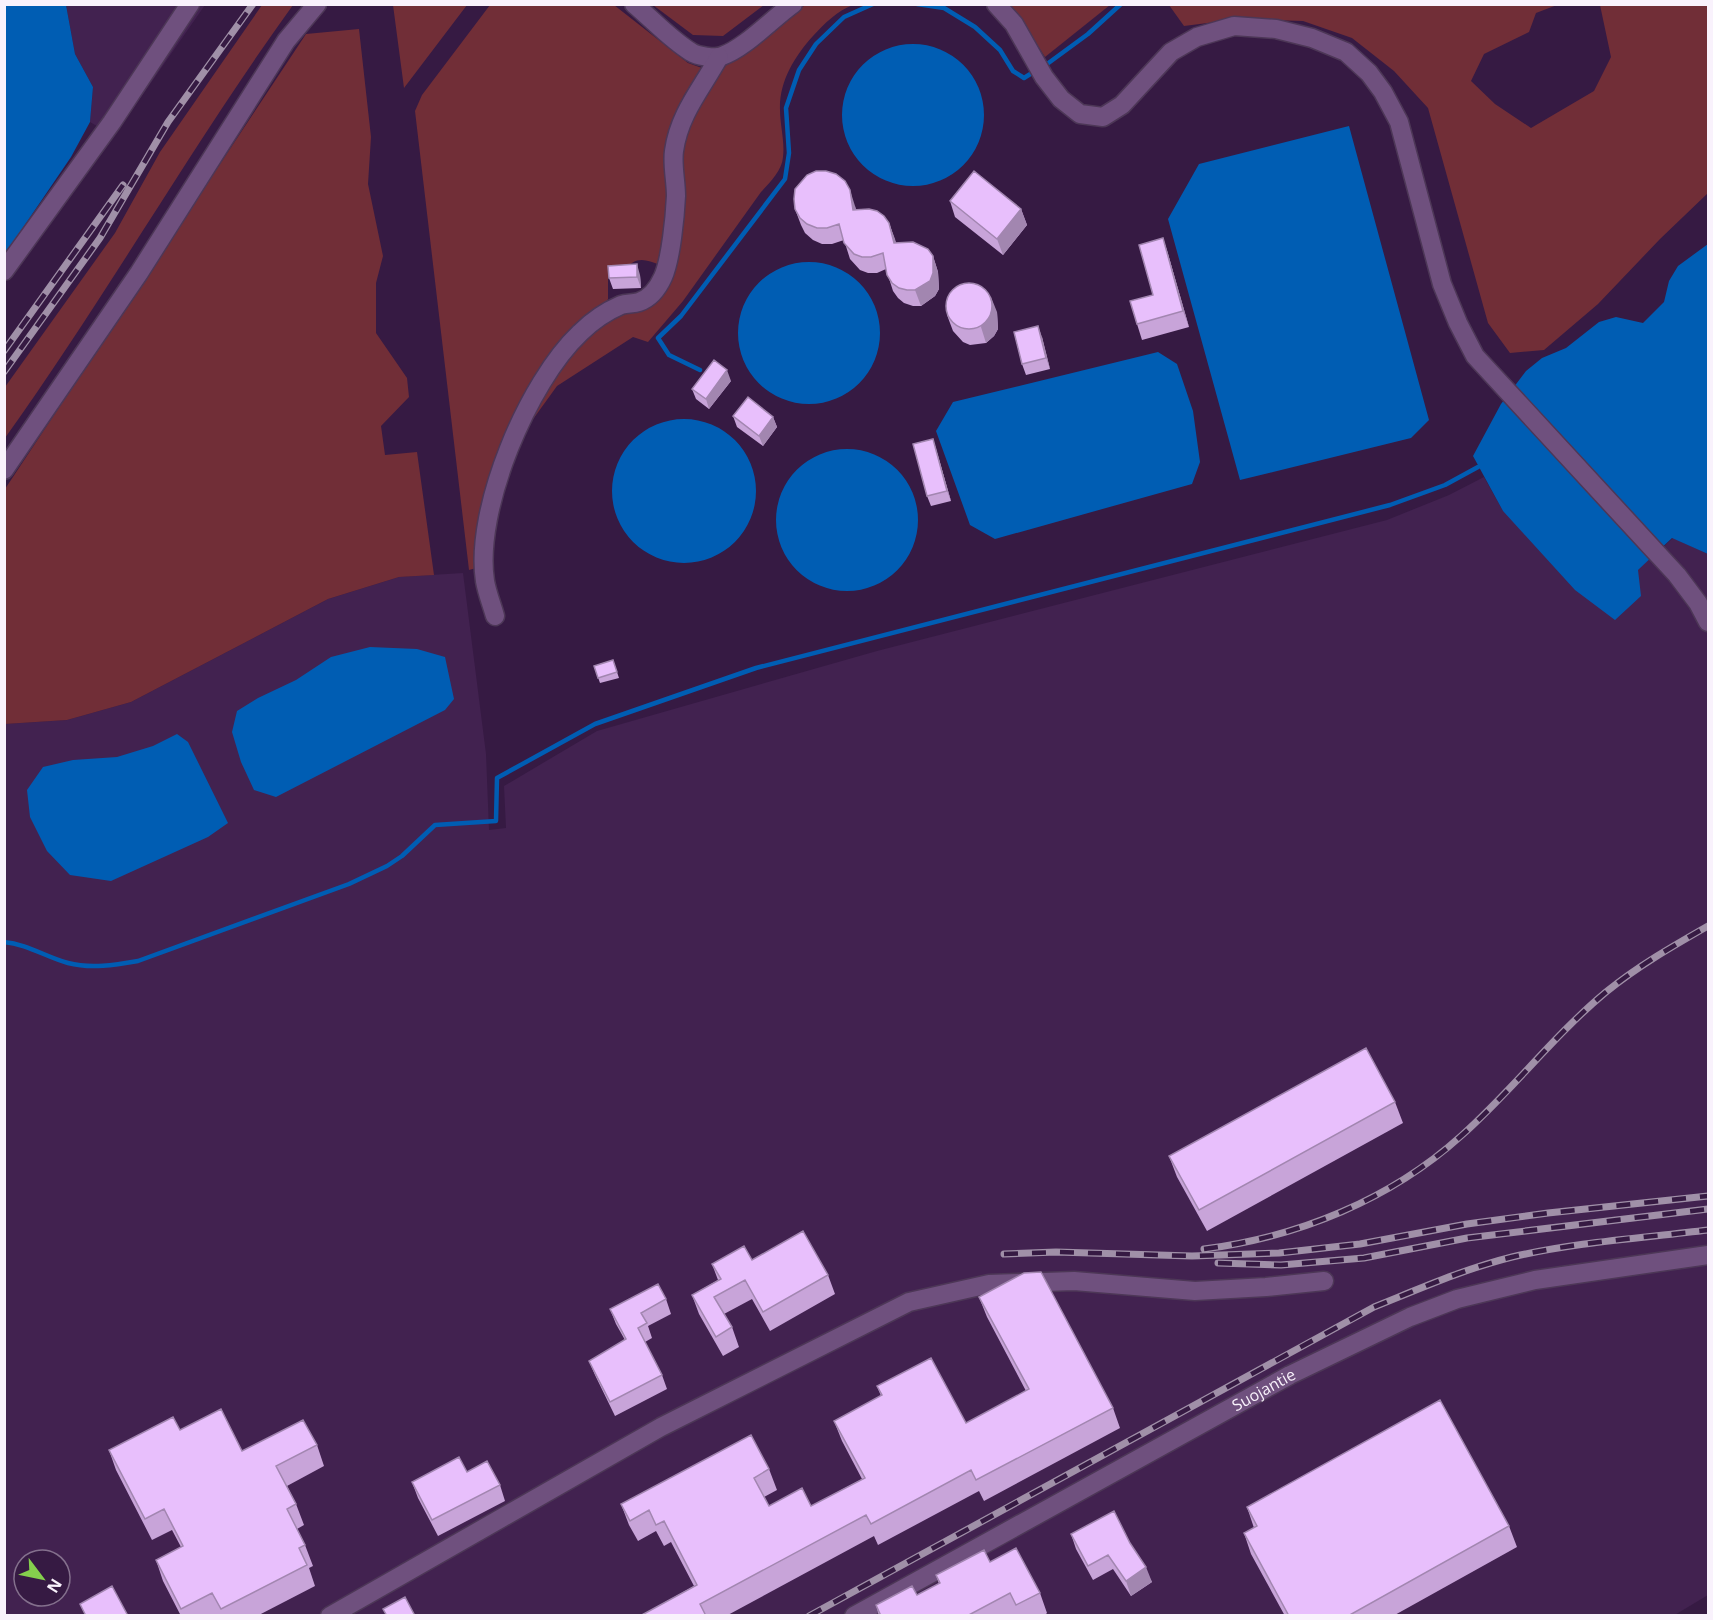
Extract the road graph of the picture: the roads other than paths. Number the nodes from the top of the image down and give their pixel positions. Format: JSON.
{"nodes":[{"id":1,"x":190,"y":4,"type":"edge"},
{"id":2,"x":317,"y":4,"type":"edge"},
{"id":3,"x":634,"y":4,"type":"edge"},
{"id":4,"x":793,"y":4,"type":"edge"},
{"id":5,"x":996,"y":4,"type":"edge"},
{"id":6,"x":719,"y":57,"type":"junction"},
{"id":7,"x":4,"y":271,"type":"edge"},
{"id":8,"x":4,"y":470,"type":"edge"},
{"id":9,"x":495,"y":616,"type":"dead end"},
{"id":10,"x":1708,"y":622,"type":"edge"},
{"id":11,"x":1708,"y":1255,"type":"edge"},
{"id":12,"x":1324,"y":1281,"type":"dead end"},
{"id":13,"x":357,"y":1609,"type":"edge"},
{"id":14,"x":330,"y":1616,"type":"edge"},
{"id":15,"x":854,"y":1616,"type":"edge"}],
"edges":[{"from":1,"to":7,"type":"lane"},
{"from":2,"to":8,"type":"lane"},
{"from":3,"to":6,"type":"lane"},
{"from":4,"to":6,"type":"lane"},
{"from":5,"to":10,"type":"lane"},
{"from":6,"to":9,"type":"lane"},
{"from":11,"to":15,"type":"lane","name":"Suojantie"},
{"from":12,"to":13,"type":"lane"},
{"from":13,"to":14,"type":"lane"}]}
